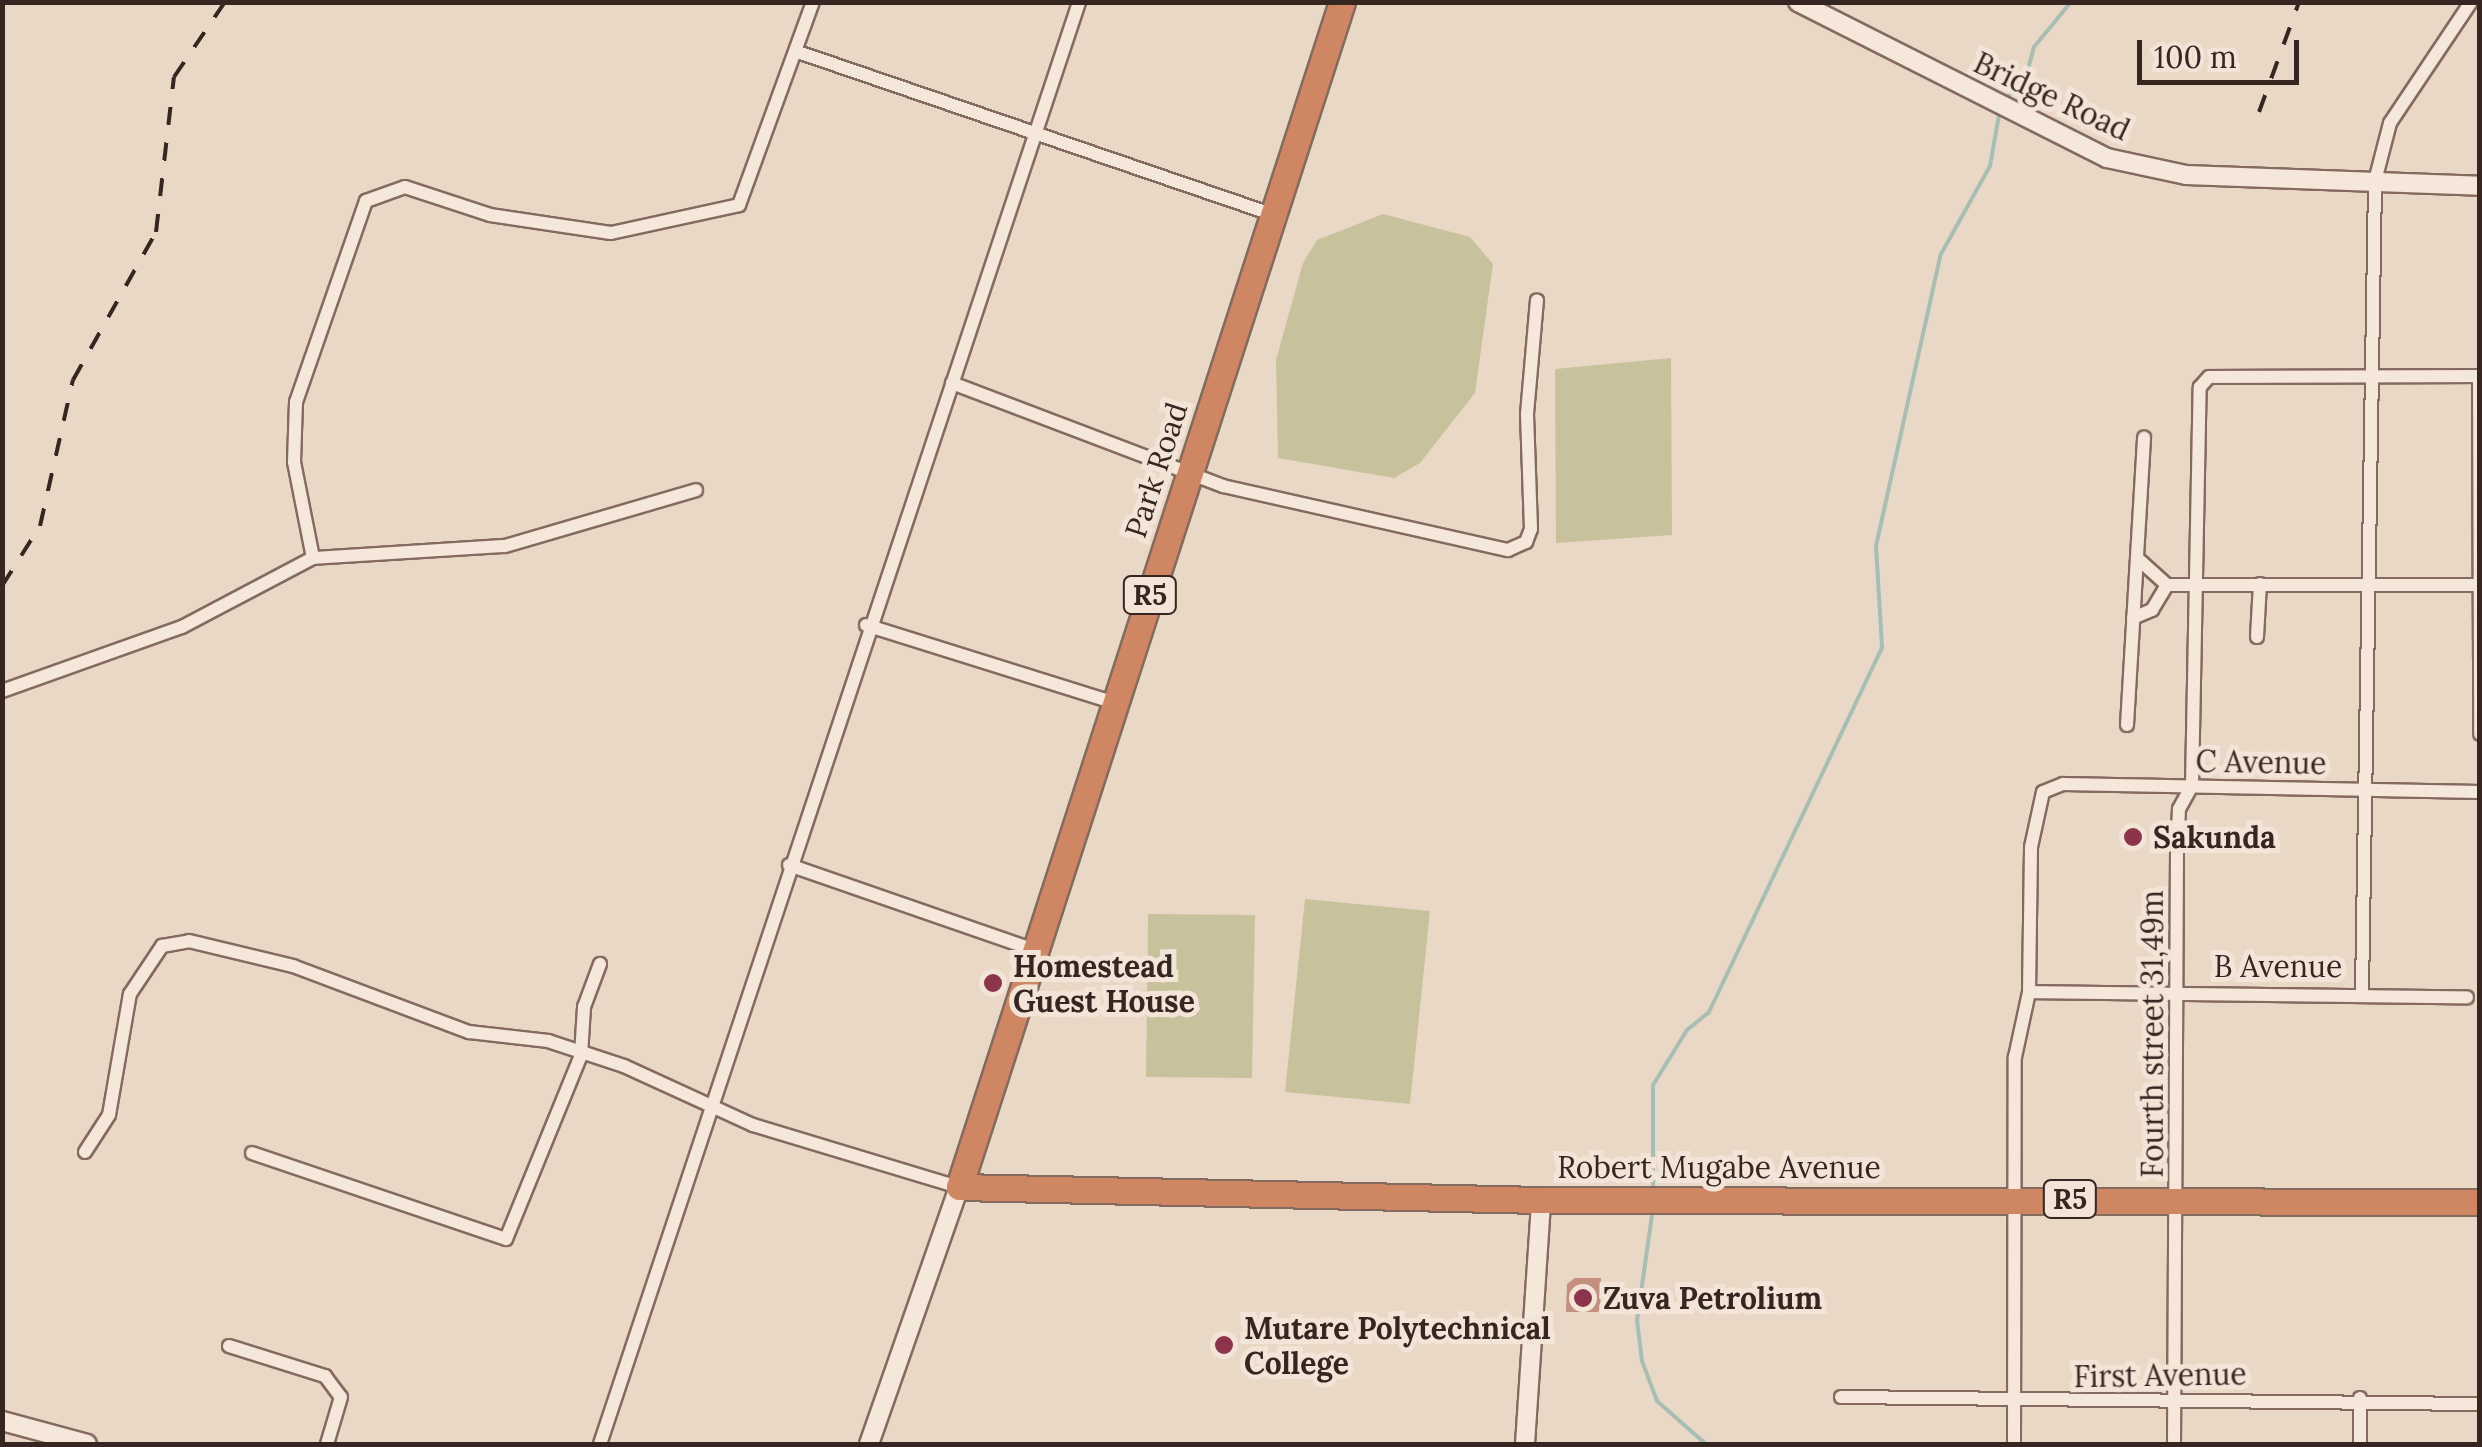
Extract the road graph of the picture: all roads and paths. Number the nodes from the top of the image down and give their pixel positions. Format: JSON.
{"nodes":[{"id":1,"x":813,"y":2,"type":"edge"},
{"id":2,"x":1079,"y":2,"type":"edge"},
{"id":3,"x":1342,"y":2,"type":"edge"},
{"id":4,"x":1798,"y":2,"type":"edge"},
{"id":5,"x":2471,"y":2,"type":"edge"},
{"id":6,"x":798,"y":52,"type":"junction"},
{"id":7,"x":1034,"y":136,"type":"junction"},
{"id":8,"x":2374,"y":181,"type":"junction"},
{"id":9,"x":2480,"y":186,"type":"edge"},
{"id":10,"x":1274,"y":215,"type":"junction"},
{"id":11,"x":1536,"y":300,"type":"dead end"},
{"id":12,"x":2372,"y":374,"type":"junction"},
{"id":13,"x":2479,"y":376,"type":"edge"},
{"id":14,"x":952,"y":383,"type":"junction"},
{"id":15,"x":2144,"y":438,"type":"dead end"},
{"id":16,"x":1191,"y":469,"type":"junction"},
{"id":17,"x":696,"y":490,"type":"dead end"},
{"id":18,"x":313,"y":558,"type":"junction"},
{"id":19,"x":2139,"y":560,"type":"junction"},
{"id":20,"x":2367,"y":581,"type":"junction"},
{"id":21,"x":2260,"y":584,"type":"junction"},
{"id":22,"x":2167,"y":585,"type":"junction"},
{"id":23,"x":2477,"y":585,"type":"edge"},
{"id":24,"x":2197,"y":586,"type":"junction"},
{"id":25,"x":2133,"y":618,"type":"junction"},
{"id":26,"x":866,"y":625,"type":"junction"},
{"id":27,"x":2257,"y":638,"type":"dead end"},
{"id":28,"x":2,"y":691,"type":"edge"},
{"id":29,"x":1115,"y":703,"type":"junction"},
{"id":30,"x":2127,"y":725,"type":"dead end"},
{"id":31,"x":2480,"y":734,"type":"edge"},
{"id":32,"x":2192,"y":786,"type":"junction"},
{"id":33,"x":2364,"y":788,"type":"junction"},
{"id":34,"x":2480,"y":792,"type":"edge"},
{"id":35,"x":789,"y":865,"type":"junction"},
{"id":36,"x":1034,"y":950,"type":"junction"},
{"id":37,"x":600,"y":964,"type":"dead end"},
{"id":38,"x":2175,"y":990,"type":"junction"},
{"id":39,"x":2030,"y":992,"type":"junction"},
{"id":40,"x":2362,"y":992,"type":"junction"},
{"id":41,"x":2467,"y":997,"type":"dead end"},
{"id":42,"x":581,"y":1055,"type":"junction"},
{"id":43,"x":712,"y":1106,"type":"junction"},
{"id":44,"x":85,"y":1152,"type":"dead end"},
{"id":45,"x":252,"y":1153,"type":"dead end"},
{"id":46,"x":959,"y":1187,"type":"junction"},
{"id":47,"x":2011,"y":1199,"type":"junction"},
{"id":48,"x":2178,"y":1199,"type":"junction"},
{"id":49,"x":1541,"y":1200,"type":"junction"},
{"id":50,"x":2480,"y":1202,"type":"edge"},
{"id":51,"x":229,"y":1346,"type":"dead end"},
{"id":52,"x":1841,"y":1398,"type":"dead end"},
{"id":53,"x":2360,"y":1398,"type":"junction"},
{"id":54,"x":2175,"y":1399,"type":"junction"},
{"id":55,"x":2014,"y":1402,"type":"junction"},
{"id":56,"x":2480,"y":1404,"type":"edge"},
{"id":57,"x":2,"y":1421,"type":"edge"},
{"id":58,"x":79,"y":1443,"type":"edge"},
{"id":59,"x":327,"y":1444,"type":"edge"},
{"id":60,"x":600,"y":1444,"type":"edge"},
{"id":61,"x":869,"y":1444,"type":"edge"},
{"id":62,"x":1525,"y":1444,"type":"edge"},
{"id":63,"x":2014,"y":1444,"type":"edge"},
{"id":64,"x":2174,"y":1444,"type":"edge"},
{"id":65,"x":2360,"y":1444,"type":"edge"}],
"edges":[{"from":1,"to":6,"type":"street"},
{"from":2,"to":7,"type":"street"},
{"from":3,"to":10,"type":"highway","name":"Park Road","number":"R5"},
{"from":4,"to":8,"type":"main road","name":"Bridge Road"},
{"from":5,"to":8,"type":"street"},
{"from":6,"to":7,"type":"street"},
{"from":6,"to":18,"type":"street"},
{"from":7,"to":10,"type":"street"},
{"from":7,"to":14,"type":"street"},
{"from":8,"to":9,"type":"main road","name":"Bridge Road"},
{"from":8,"to":12,"type":"street"},
{"from":10,"to":16,"type":"highway","name":"Park Road","number":"R5"},
{"from":11,"to":16,"type":"street"},
{"from":12,"to":13,"type":"street"},
{"from":12,"to":20,"type":"street"},
{"from":12,"to":24,"type":"street","name":"Fourth street 31,49m"},
{"from":13,"to":23,"type":"street"},
{"from":14,"to":16,"type":"street"},
{"from":14,"to":26,"type":"street"},
{"from":15,"to":19,"type":"street"},
{"from":16,"to":29,"type":"highway","name":"Park Road","number":"R5"},
{"from":17,"to":18,"type":"street"},
{"from":18,"to":28,"type":"street"},
{"from":19,"to":22,"type":"street"},
{"from":19,"to":25,"type":"street"},
{"from":20,"to":21,"type":"street"},
{"from":20,"to":23,"type":"street"},
{"from":20,"to":33,"type":"street"},
{"from":21,"to":24,"type":"street"},
{"from":21,"to":27,"type":"street"},
{"from":22,"to":24,"type":"street"},
{"from":22,"to":25,"type":"street"},
{"from":23,"to":31,"type":"street"},
{"from":24,"to":32,"type":"street","name":"Fourth street 31,49m"},
{"from":25,"to":30,"type":"street"},
{"from":26,"to":29,"type":"street"},
{"from":26,"to":35,"type":"street"},
{"from":29,"to":36,"type":"highway","name":"Park Road","number":"R5"},
{"from":32,"to":33,"type":"street","name":"C Avenue"},
{"from":32,"to":38,"type":"street","name":"Fourth street 31,49m"},
{"from":32,"to":39,"type":"street","name":"C Avenue"},
{"from":33,"to":34,"type":"street","name":"C Avenue"},
{"from":33,"to":40,"type":"street"},
{"from":35,"to":36,"type":"street"},
{"from":35,"to":43,"type":"street"},
{"from":36,"to":46,"type":"highway","name":"Park Road","number":"R5"},
{"from":37,"to":42,"type":"street"},
{"from":38,"to":39,"type":"street","name":"B Avenue"},
{"from":38,"to":40,"type":"street","name":"B Avenue"},
{"from":38,"to":48,"type":"street","name":"Fourth street 31,49m"},
{"from":39,"to":47,"type":"street"},
{"from":40,"to":41,"type":"street","name":"B Avenue"},
{"from":42,"to":43,"type":"street"},
{"from":42,"to":44,"type":"street"},
{"from":42,"to":45,"type":"street"},
{"from":43,"to":46,"type":"street"},
{"from":43,"to":60,"type":"street"},
{"from":46,"to":49,"type":"highway","name":"Robert Mugabe Avenue","number":"R5"},
{"from":46,"to":61,"type":"main road"},
{"from":47,"to":48,"type":"highway","name":"Robert Mugabe Avenue","number":"R5"},
{"from":47,"to":49,"type":"highway","name":"Robert Mugabe Avenue","number":"R5"},
{"from":47,"to":55,"type":"street"},
{"from":48,"to":50,"type":"highway","name":"Robert Mugabe Avenue","number":"R5"},
{"from":48,"to":54,"type":"street","name":"Fourth street 31,49m"},
{"from":49,"to":62,"type":"main road"},
{"from":51,"to":59,"type":"street"},
{"from":52,"to":55,"type":"street","name":"First Avenue"},
{"from":53,"to":54,"type":"street","name":"First Avenue"},
{"from":53,"to":56,"type":"street","name":"First Avenue"},
{"from":53,"to":65,"type":"street"},
{"from":54,"to":55,"type":"street","name":"First Avenue"},
{"from":54,"to":64,"type":"street","name":"Fourth street 31,49m"},
{"from":55,"to":63,"type":"street"},
{"from":57,"to":58,"type":"main road"}]}
